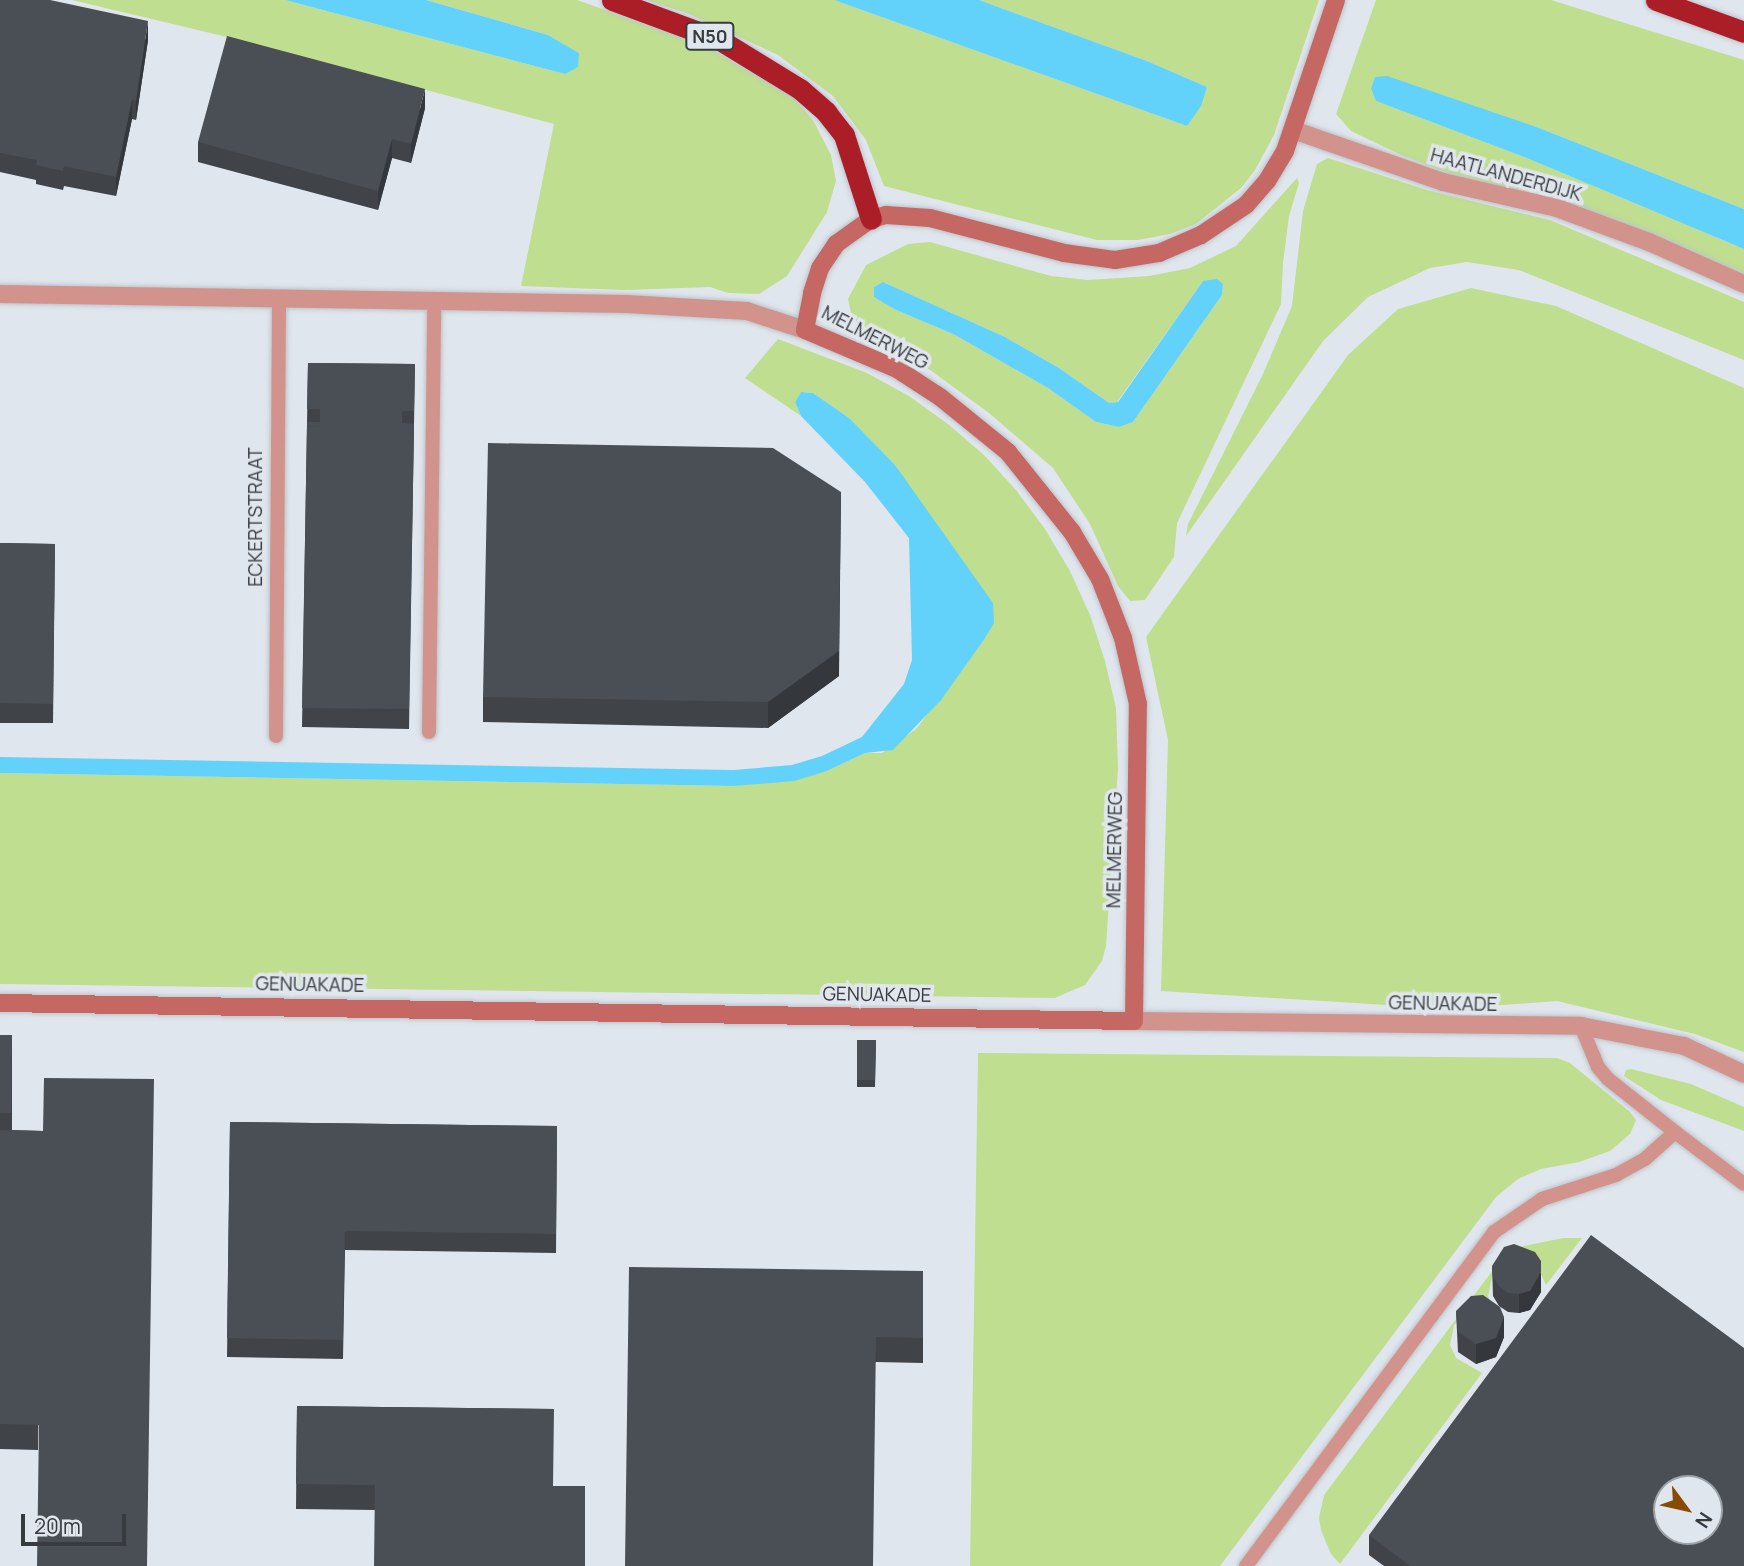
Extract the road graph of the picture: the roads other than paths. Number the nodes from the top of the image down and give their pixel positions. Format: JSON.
{"nodes":[{"id":1,"x":612,"y":0,"type":"edge"},
{"id":2,"x":1336,"y":0,"type":"edge"},
{"id":3,"x":1656,"y":0,"type":"edge"},
{"id":4,"x":1744,"y":32,"type":"edge"},
{"id":5,"x":1293,"y":130,"type":"junction"},
{"id":6,"x":872,"y":219,"type":"junction"},
{"id":7,"x":1744,"y":284,"type":"edge"},
{"id":8,"x":0,"y":294,"type":"edge"},
{"id":9,"x":279,"y":299,"type":"junction"},
{"id":10,"x":434,"y":301,"type":"junction"},
{"id":11,"x":805,"y":330,"type":"junction"},
{"id":12,"x":429,"y":732,"type":"dead end"},
{"id":13,"x":276,"y":736,"type":"dead end"},
{"id":14,"x":0,"y":1003,"type":"edge"},
{"id":15,"x":1134,"y":1021,"type":"junction"},
{"id":16,"x":1581,"y":1026,"type":"junction"},
{"id":17,"x":1744,"y":1074,"type":"edge"},
{"id":18,"x":1675,"y":1132,"type":"junction"},
{"id":19,"x":1744,"y":1184,"type":"edge"},
{"id":20,"x":1246,"y":1566,"type":"edge"}],
"edges":[{"from":1,"to":6,"type":"highway","number":"N50"},
{"from":2,"to":5,"type":"street","name":"MELMERWEG"},
{"from":3,"to":4,"type":"highway"},
{"from":5,"to":6,"type":"street","name":"MELMERWEG"},
{"from":5,"to":7,"type":"street","name":"HAATLANDERDIJK"},
{"from":6,"to":11,"type":"street","name":"MELMERWEG"},
{"from":8,"to":9,"type":"street"},
{"from":9,"to":10,"type":"street"},
{"from":9,"to":13,"type":"lane","name":"ECKERTSTRAAT"},
{"from":10,"to":11,"type":"street"},
{"from":10,"to":12,"type":"lane"},
{"from":11,"to":15,"type":"street","name":"MELMERWEG"},
{"from":14,"to":15,"type":"street","name":"GENUAKADE"},
{"from":15,"to":16,"type":"street","name":"GENUAKADE"},
{"from":16,"to":17,"type":"street","name":"GENUAKADE"},
{"from":16,"to":18,"type":"lane"},
{"from":18,"to":19,"type":"lane"},
{"from":18,"to":20,"type":"lane"}]}
